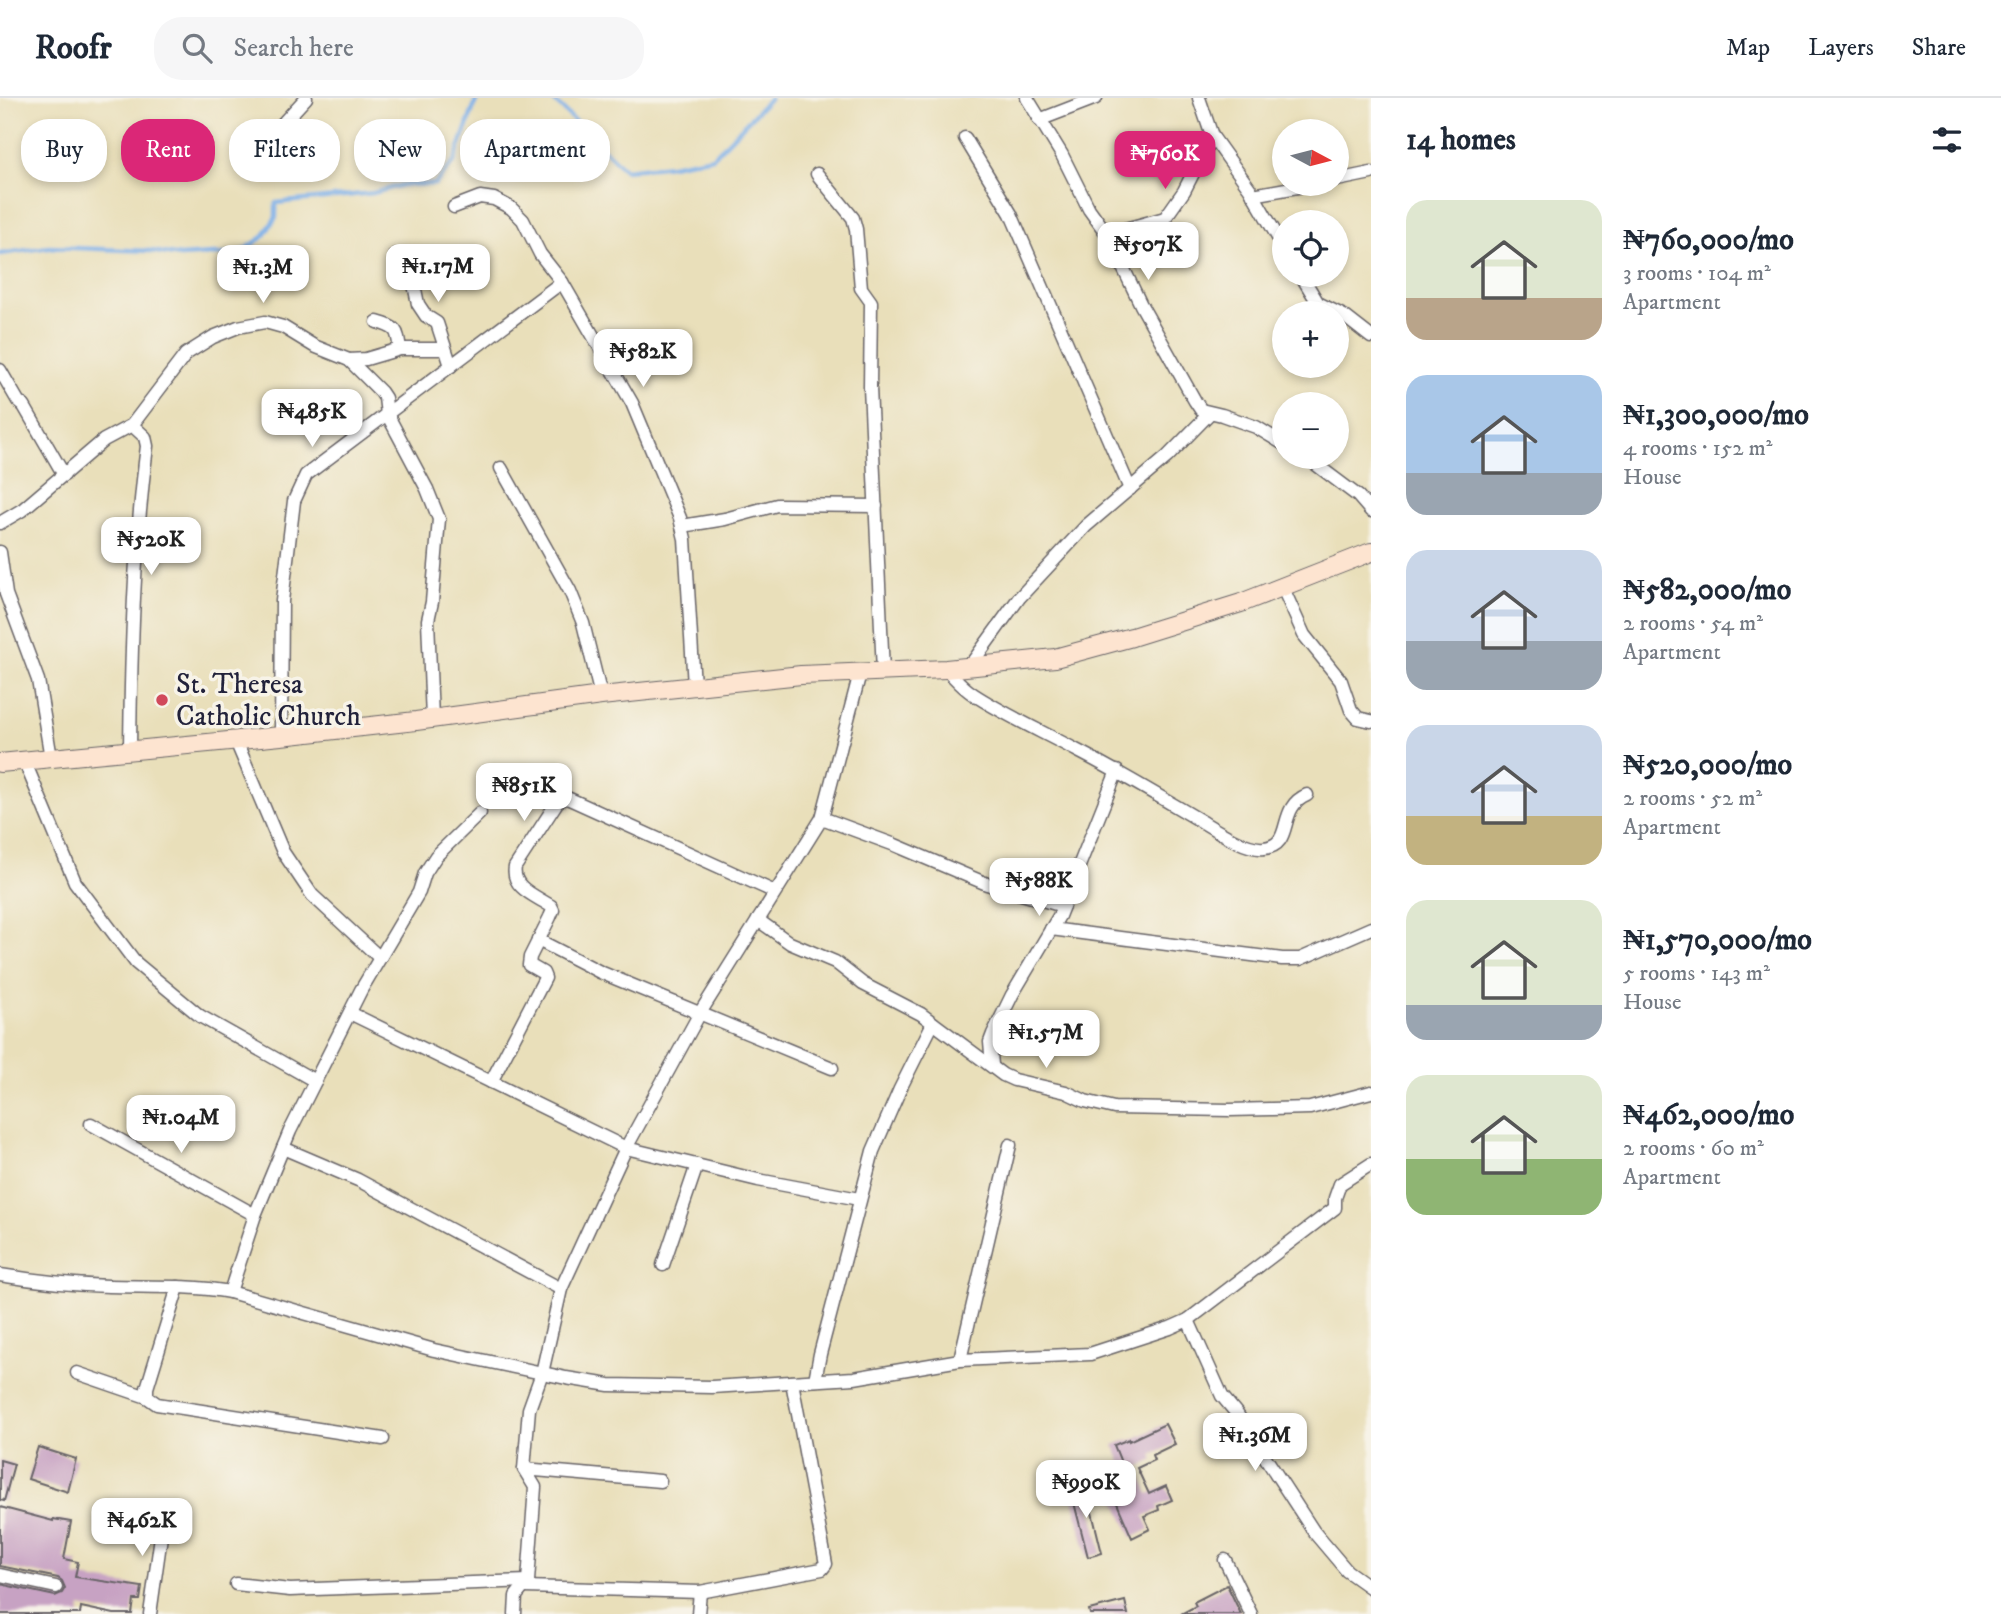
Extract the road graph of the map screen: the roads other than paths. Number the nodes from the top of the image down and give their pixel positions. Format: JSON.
{"nodes":[{"id":1,"x":306,"y":98,"type":"edge"},
{"id":2,"x":1027,"y":98,"type":"edge"},
{"id":3,"x":1096,"y":98,"type":"edge"},
{"id":4,"x":1199,"y":98,"type":"edge"},
{"id":5,"x":287,"y":119,"type":"edge"},
{"id":6,"x":1040,"y":120,"type":"junction"},
{"id":7,"x":1212,"y":136,"type":"junction"},
{"id":8,"x":965,"y":138,"type":"dead end"},
{"id":9,"x":1371,"y":173,"type":"edge"},
{"id":10,"x":817,"y":174,"type":"dead end"},
{"id":11,"x":1349,"y":178,"type":"edge"},
{"id":12,"x":1272,"y":192,"type":"edge"},
{"id":13,"x":1253,"y":195,"type":"junction"},
{"id":14,"x":454,"y":208,"type":"dead end"},
{"id":15,"x":1272,"y":227,"type":"edge"},
{"id":16,"x":1107,"y":234,"type":"junction"},
{"id":17,"x":396,"y":255,"type":"dead end"},
{"id":18,"x":562,"y":282,"type":"junction"},
{"id":19,"x":1308,"y":287,"type":"edge"},
{"id":20,"x":377,"y":322,"type":"dead end"},
{"id":21,"x":1371,"y":337,"type":"edge"},
{"id":22,"x":400,"y":349,"type":"junction"},
{"id":23,"x":445,"y":349,"type":"junction"},
{"id":24,"x":349,"y":360,"type":"junction"},
{"id":25,"x":451,"y":366,"type":"junction"},
{"id":26,"x":0,"y":370,"type":"edge"},
{"id":27,"x":1210,"y":413,"type":"junction"},
{"id":28,"x":387,"y":414,"type":"junction"},
{"id":29,"x":132,"y":425,"type":"junction"},
{"id":30,"x":1272,"y":437,"type":"edge"},
{"id":31,"x":501,"y":468,"type":"dead end"},
{"id":32,"x":1322,"y":469,"type":"edge"},
{"id":33,"x":64,"y":475,"type":"junction"},
{"id":34,"x":1130,"y":489,"type":"junction"},
{"id":35,"x":876,"y":506,"type":"junction"},
{"id":36,"x":1371,"y":511,"type":"edge"},
{"id":37,"x":0,"y":523,"type":"edge"},
{"id":38,"x":682,"y":526,"type":"junction"},
{"id":39,"x":0,"y":552,"type":"edge"},
{"id":40,"x":1371,"y":552,"type":"edge"},
{"id":41,"x":1282,"y":586,"type":"junction"},
{"id":42,"x":969,"y":667,"type":"junction"},
{"id":43,"x":946,"y":669,"type":"junction"},
{"id":44,"x":883,"y":672,"type":"junction"},
{"id":45,"x":860,"y":673,"type":"junction"},
{"id":46,"x":694,"y":686,"type":"junction"},
{"id":47,"x":601,"y":696,"type":"junction"},
{"id":48,"x":432,"y":719,"type":"junction"},
{"id":49,"x":1371,"y":721,"type":"edge"},
{"id":50,"x":281,"y":736,"type":"junction"},
{"id":51,"x":236,"y":741,"type":"junction"},
{"id":52,"x":130,"y":751,"type":"junction"},
{"id":53,"x":51,"y":758,"type":"junction"},
{"id":54,"x":24,"y":761,"type":"junction"},
{"id":55,"x":0,"y":764,"type":"edge"},
{"id":56,"x":1118,"y":771,"type":"junction"},
{"id":57,"x":1307,"y":795,"type":"dead end"},
{"id":58,"x":480,"y":813,"type":"dead end"},
{"id":59,"x":822,"y":818,"type":"junction"},
{"id":60,"x":775,"y":892,"type":"junction"},
{"id":61,"x":1063,"y":906,"type":"junction"},
{"id":62,"x":758,"y":920,"type":"junction"},
{"id":63,"x":1371,"y":928,"type":"edge"},
{"id":64,"x":1051,"y":929,"type":"junction"},
{"id":65,"x":538,"y":940,"type":"junction"},
{"id":66,"x":380,"y":958,"type":"junction"},
{"id":67,"x":350,"y":1013,"type":"junction"},
{"id":68,"x":700,"y":1013,"type":"junction"},
{"id":69,"x":933,"y":1023,"type":"junction"},
{"id":70,"x":992,"y":1065,"type":"junction"},
{"id":71,"x":832,"y":1068,"type":"dead end"},
{"id":72,"x":315,"y":1081,"type":"junction"},
{"id":73,"x":491,"y":1082,"type":"junction"},
{"id":74,"x":1371,"y":1092,"type":"edge"},
{"id":75,"x":91,"y":1124,"type":"dead end"},
{"id":76,"x":1010,"y":1145,"type":"dead end"},
{"id":77,"x":284,"y":1148,"type":"junction"},
{"id":78,"x":626,"y":1148,"type":"junction"},
{"id":79,"x":1371,"y":1164,"type":"edge"},
{"id":80,"x":696,"y":1165,"type":"junction"},
{"id":81,"x":859,"y":1199,"type":"junction"},
{"id":82,"x":256,"y":1215,"type":"junction"},
{"id":83,"x":663,"y":1265,"type":"dead end"},
{"id":84,"x":0,"y":1275,"type":"edge"},
{"id":85,"x":178,"y":1287,"type":"junction"},
{"id":86,"x":561,"y":1289,"type":"junction"},
{"id":87,"x":229,"y":1292,"type":"junction"},
{"id":88,"x":1188,"y":1320,"type":"junction"},
{"id":89,"x":960,"y":1360,"type":"junction"},
{"id":90,"x":77,"y":1373,"type":"dead end"},
{"id":91,"x":542,"y":1373,"type":"junction"},
{"id":92,"x":816,"y":1380,"type":"junction"},
{"id":93,"x":792,"y":1382,"type":"junction"},
{"id":94,"x":147,"y":1397,"type":"junction"},
{"id":95,"x":383,"y":1439,"type":"dead end"},
{"id":96,"x":524,"y":1469,"type":"junction"},
{"id":97,"x":660,"y":1481,"type":"dead end"},
{"id":98,"x":165,"y":1508,"type":"dead end"},
{"id":99,"x":1225,"y":1560,"type":"dead end"},
{"id":100,"x":0,"y":1576,"type":"edge"},
{"id":101,"x":236,"y":1584,"type":"dead end"},
{"id":102,"x":526,"y":1584,"type":"junction"},
{"id":103,"x":56,"y":1587,"type":"dead end"},
{"id":104,"x":1371,"y":1588,"type":"edge"},
{"id":105,"x":700,"y":1592,"type":"junction"},
{"id":106,"x":150,"y":1614,"type":"edge"},
{"id":107,"x":515,"y":1614,"type":"edge"},
{"id":108,"x":698,"y":1614,"type":"edge"},
{"id":109,"x":1251,"y":1614,"type":"edge"}],
"edges":[{"from":1,"to":5,"type":"street"},
{"from":2,"to":6,"type":"street"},
{"from":3,"to":6,"type":"street"},
{"from":4,"to":7,"type":"street"},
{"from":6,"to":16,"type":"street"},
{"from":7,"to":13,"type":"street"},
{"from":7,"to":16,"type":"street"},
{"from":8,"to":34,"type":"street"},
{"from":9,"to":11,"type":"street"},
{"from":10,"to":35,"type":"street"},
{"from":12,"to":13,"type":"street"},
{"from":13,"to":15,"type":"street"},
{"from":14,"to":18,"type":"street"},
{"from":16,"to":27,"type":"street"},
{"from":17,"to":23,"type":"street"},
{"from":18,"to":25,"type":"street"},
{"from":18,"to":38,"type":"street"},
{"from":19,"to":21,"type":"street"},
{"from":20,"to":22,"type":"street"},
{"from":22,"to":23,"type":"street"},
{"from":22,"to":24,"type":"street"},
{"from":23,"to":25,"type":"street"},
{"from":24,"to":28,"type":"street"},
{"from":24,"to":29,"type":"street"},
{"from":25,"to":28,"type":"street"},
{"from":26,"to":33,"type":"street"},
{"from":27,"to":30,"type":"street"},
{"from":27,"to":34,"type":"street"},
{"from":28,"to":48,"type":"street"},
{"from":28,"to":50,"type":"street"},
{"from":29,"to":33,"type":"street"},
{"from":29,"to":52,"type":"street"},
{"from":31,"to":47,"type":"street"},
{"from":32,"to":36,"type":"street"},
{"from":33,"to":37,"type":"street"},
{"from":34,"to":42,"type":"street"},
{"from":35,"to":38,"type":"street"},
{"from":35,"to":44,"type":"street"},
{"from":38,"to":46,"type":"street"},
{"from":39,"to":53,"type":"street"},
{"from":40,"to":41,"type":"street"},
{"from":41,"to":42,"type":"street"},
{"from":41,"to":49,"type":"street"},
{"from":42,"to":43,"type":"street"},
{"from":43,"to":44,"type":"street"},
{"from":43,"to":56,"type":"street"},
{"from":44,"to":45,"type":"street"},
{"from":45,"to":46,"type":"street"},
{"from":45,"to":59,"type":"street"},
{"from":46,"to":47,"type":"street"},
{"from":47,"to":48,"type":"street"},
{"from":48,"to":50,"type":"street"},
{"from":50,"to":51,"type":"street"},
{"from":51,"to":52,"type":"street"},
{"from":51,"to":66,"type":"street"},
{"from":52,"to":53,"type":"street"},
{"from":53,"to":54,"type":"street"},
{"from":54,"to":55,"type":"street"},
{"from":54,"to":72,"type":"street"},
{"from":56,"to":57,"type":"street"},
{"from":56,"to":61,"type":"street"},
{"from":58,"to":66,"type":"street"},
{"from":59,"to":60,"type":"street"},
{"from":59,"to":61,"type":"street"},
{"from":60,"to":62,"type":"street"},
{"from":60,"to":65,"type":"street"},
{"from":61,"to":64,"type":"street"},
{"from":62,"to":68,"type":"street"},
{"from":62,"to":69,"type":"street"},
{"from":63,"to":64,"type":"street"},
{"from":64,"to":70,"type":"street"},
{"from":65,"to":68,"type":"street"},
{"from":65,"to":73,"type":"street"},
{"from":66,"to":67,"type":"street"},
{"from":67,"to":72,"type":"street"},
{"from":67,"to":73,"type":"street"},
{"from":68,"to":71,"type":"street"},
{"from":68,"to":78,"type":"street"},
{"from":69,"to":70,"type":"street"},
{"from":69,"to":81,"type":"street"},
{"from":70,"to":74,"type":"street"},
{"from":72,"to":77,"type":"street"},
{"from":73,"to":78,"type":"street"},
{"from":75,"to":82,"type":"street"},
{"from":76,"to":89,"type":"street"},
{"from":77,"to":82,"type":"street"},
{"from":77,"to":86,"type":"street"},
{"from":78,"to":80,"type":"street"},
{"from":78,"to":86,"type":"street"},
{"from":79,"to":88,"type":"street"},
{"from":80,"to":81,"type":"street"},
{"from":80,"to":83,"type":"street"},
{"from":81,"to":92,"type":"street"},
{"from":82,"to":87,"type":"street"},
{"from":84,"to":85,"type":"street"},
{"from":85,"to":87,"type":"street"},
{"from":85,"to":94,"type":"street"},
{"from":86,"to":91,"type":"street"},
{"from":87,"to":91,"type":"street"},
{"from":88,"to":89,"type":"street"},
{"from":88,"to":104,"type":"street"},
{"from":89,"to":92,"type":"street"},
{"from":90,"to":94,"type":"street"},
{"from":91,"to":93,"type":"street"},
{"from":91,"to":96,"type":"street"},
{"from":92,"to":93,"type":"street"},
{"from":93,"to":105,"type":"street"},
{"from":94,"to":95,"type":"street"},
{"from":96,"to":97,"type":"street"},
{"from":96,"to":102,"type":"street"},
{"from":98,"to":106,"type":"street"},
{"from":99,"to":109,"type":"street"},
{"from":100,"to":103,"type":"street"},
{"from":101,"to":102,"type":"street"},
{"from":102,"to":105,"type":"street"},
{"from":102,"to":107,"type":"street"},
{"from":105,"to":108,"type":"street"}]}
